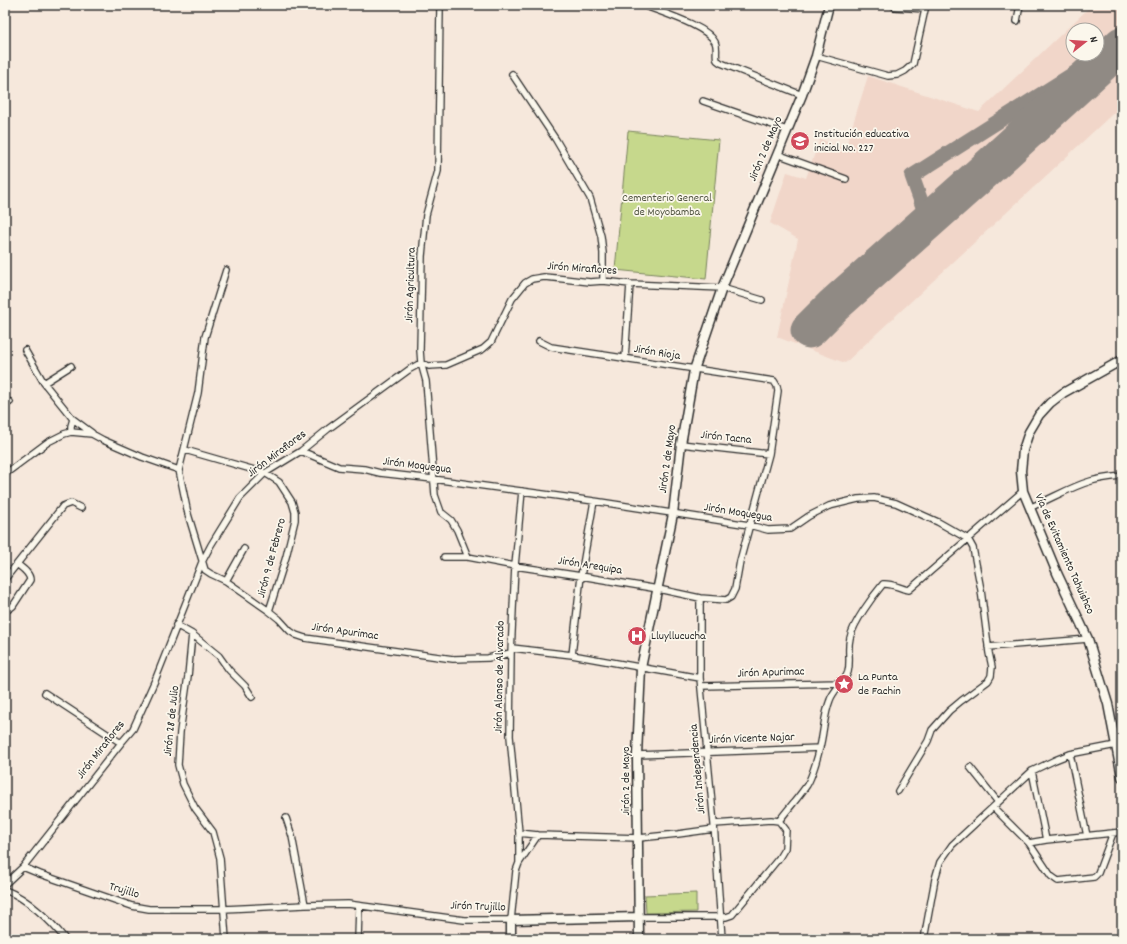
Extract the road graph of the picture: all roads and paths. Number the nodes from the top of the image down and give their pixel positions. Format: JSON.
{"nodes":[{"id":1,"x":440,"y":5,"type":"edge"},
{"id":2,"x":829,"y":5,"type":"edge"},
{"id":3,"x":1020,"y":5,"type":"edge"},
{"id":4,"x":646,"y":6,"type":"dead end"},
{"id":5,"x":895,"y":7,"type":"dead end"},
{"id":6,"x":925,"y":7,"type":"edge"},
{"id":7,"x":1017,"y":21,"type":"dead end"},
{"id":8,"x":816,"y":56,"type":"junction"},
{"id":9,"x":512,"y":74,"type":"dead end"},
{"id":10,"x":802,"y":95,"type":"junction"},
{"id":11,"x":703,"y":101,"type":"dead end"},
{"id":12,"x":787,"y":130,"type":"junction"},
{"id":13,"x":777,"y":154,"type":"junction"},
{"id":14,"x":846,"y":178,"type":"dead end"},
{"id":15,"x":226,"y":270,"type":"dead end"},
{"id":16,"x":603,"y":281,"type":"junction"},
{"id":17,"x":630,"y":284,"type":"junction"},
{"id":18,"x":722,"y":288,"type":"junction"},
{"id":19,"x":762,"y":300,"type":"dead end"},
{"id":20,"x":539,"y":341,"type":"dead end"},
{"id":21,"x":25,"y":350,"type":"dead end"},
{"id":22,"x":625,"y":359,"type":"junction"},
{"id":23,"x":1122,"y":360,"type":"edge"},
{"id":24,"x":421,"y":363,"type":"junction"},
{"id":25,"x":71,"y":366,"type":"dead end"},
{"id":26,"x":694,"y":370,"type":"junction"},
{"id":27,"x":44,"y":383,"type":"junction"},
{"id":28,"x":73,"y":419,"type":"junction"},
{"id":29,"x":71,"y":432,"type":"junction"},
{"id":30,"x":92,"y":434,"type":"junction"},
{"id":31,"x":681,"y":444,"type":"junction"},
{"id":32,"x":185,"y":450,"type":"junction"},
{"id":33,"x":301,"y":451,"type":"junction"},
{"id":34,"x":769,"y":454,"type":"junction"},
{"id":35,"x":179,"y":470,"type":"junction"},
{"id":36,"x":5,"y":474,"type":"edge"},
{"id":37,"x":265,"y":474,"type":"junction"},
{"id":38,"x":1122,"y":476,"type":"edge"},
{"id":39,"x":433,"y":479,"type":"junction"},
{"id":40,"x":522,"y":491,"type":"junction"},
{"id":41,"x":1023,"y":491,"type":"junction"},
{"id":42,"x":594,"y":502,"type":"junction"},
{"id":43,"x":1030,"y":507,"type":"junction"},
{"id":44,"x":80,"y":508,"type":"dead end"},
{"id":45,"x":673,"y":514,"type":"junction"},
{"id":46,"x":749,"y":525,"type":"junction"},
{"id":47,"x":968,"y":539,"type":"junction"},
{"id":48,"x":244,"y":549,"type":"dead end"},
{"id":49,"x":444,"y":557,"type":"dead end"},
{"id":50,"x":468,"y":557,"type":"junction"},
{"id":51,"x":202,"y":562,"type":"junction"},
{"id":52,"x":17,"y":564,"type":"junction"},
{"id":53,"x":515,"y":566,"type":"junction"},
{"id":54,"x":581,"y":576,"type":"junction"},
{"id":55,"x":5,"y":579,"type":"edge"},
{"id":56,"x":226,"y":581,"type":"junction"},
{"id":57,"x":658,"y":589,"type":"junction"},
{"id":58,"x":700,"y":598,"type":"junction"},
{"id":59,"x":5,"y":608,"type":"edge"},
{"id":60,"x":269,"y":611,"type":"junction"},
{"id":61,"x":176,"y":625,"type":"junction"},
{"id":62,"x":192,"y":634,"type":"junction"},
{"id":63,"x":1088,"y":639,"type":"junction"},
{"id":64,"x":988,"y":647,"type":"junction"},
{"id":65,"x":511,"y":650,"type":"junction"},
{"id":66,"x":572,"y":655,"type":"junction"},
{"id":67,"x":642,"y":668,"type":"junction"},
{"id":68,"x":700,"y":678,"type":"junction"},
{"id":69,"x":841,"y":683,"type":"junction"},
{"id":70,"x":701,"y":686,"type":"junction"},
{"id":71,"x":45,"y":693,"type":"dead end"},
{"id":72,"x":252,"y":696,"type":"dead end"},
{"id":73,"x":121,"y":743,"type":"junction"},
{"id":74,"x":1116,"y":745,"type":"junction"},
{"id":75,"x":820,"y":748,"type":"junction"},
{"id":76,"x":708,"y":752,"type":"junction"},
{"id":77,"x":1070,"y":754,"type":"junction"},
{"id":78,"x":636,"y":755,"type":"junction"},
{"id":79,"x":970,"y":767,"type":"dead end"},
{"id":80,"x":1032,"y":771,"type":"junction"},
{"id":81,"x":1122,"y":777,"type":"edge"},
{"id":82,"x":898,"y":791,"type":"dead end"},
{"id":83,"x":998,"y":802,"type":"junction"},
{"id":84,"x":993,"y":807,"type":"junction"},
{"id":85,"x":286,"y":818,"type":"dead end"},
{"id":86,"x":779,"y":821,"type":"junction"},
{"id":87,"x":714,"y":827,"type":"junction"},
{"id":88,"x":1122,"y":832,"type":"edge"},
{"id":89,"x":519,"y":833,"type":"junction"},
{"id":90,"x":1113,"y":833,"type":"junction"},
{"id":91,"x":538,"y":835,"type":"junction"},
{"id":92,"x":1087,"y":836,"type":"junction"},
{"id":93,"x":638,"y":838,"type":"junction"},
{"id":94,"x":1046,"y":840,"type":"junction"},
{"id":95,"x":1029,"y":843,"type":"junction"},
{"id":96,"x":519,"y":863,"type":"junction"},
{"id":97,"x":23,"y":867,"type":"junction"},
{"id":98,"x":5,"y":884,"type":"edge"},
{"id":99,"x":5,"y":890,"type":"edge"},
{"id":100,"x":305,"y":904,"type":"junction"},
{"id":101,"x":358,"y":906,"type":"junction"},
{"id":102,"x":224,"y":909,"type":"junction"},
{"id":103,"x":639,"y":917,"type":"junction"},
{"id":104,"x":720,"y":917,"type":"junction"},
{"id":105,"x":511,"y":920,"type":"junction"},
{"id":106,"x":65,"y":939,"type":"edge"},
{"id":107,"x":226,"y":939,"type":"edge"},
{"id":108,"x":358,"y":939,"type":"edge"},
{"id":109,"x":511,"y":939,"type":"edge"},
{"id":110,"x":639,"y":939,"type":"edge"},
{"id":111,"x":722,"y":939,"type":"edge"},
{"id":112,"x":924,"y":939,"type":"edge"}],
"edges":[{"from":1,"to":24,"type":"street","name":"Jirón Agricultura"},
{"from":2,"to":8,"type":"main road","name":"Jirón 2 de Mayo"},
{"from":3,"to":7,"type":"street"},
{"from":4,"to":10,"type":"street"},
{"from":5,"to":6,"type":"street"},
{"from":6,"to":8,"type":"street"},
{"from":8,"to":10,"type":"main road","name":"Jirón 2 de Mayo"},
{"from":9,"to":16,"type":"street"},
{"from":10,"to":12,"type":"main road","name":"Jirón 2 de Mayo"},
{"from":11,"to":12,"type":"street"},
{"from":12,"to":13,"type":"main road","name":"Jirón 2 de Mayo"},
{"from":13,"to":14,"type":"street"},
{"from":13,"to":18,"type":"main road","name":"Jirón 2 de Mayo"},
{"from":15,"to":32,"type":"street"},
{"from":16,"to":17,"type":"street","name":"Jirón Miraflores"},
{"from":16,"to":24,"type":"street","name":"Jirón Miraflores"},
{"from":17,"to":18,"type":"street","name":"Jirón Miraflores"},
{"from":17,"to":22,"type":"street"},
{"from":18,"to":19,"type":"street","name":"Jirón Miraflores"},
{"from":18,"to":26,"type":"main road","name":"Jirón 2 de Mayo"},
{"from":20,"to":22,"type":"street","name":"Jirón Rioja"},
{"from":21,"to":27,"type":"street"},
{"from":22,"to":26,"type":"street","name":"Jirón Rioja"},
{"from":23,"to":41,"type":"main road","name":"Vía de Evitamiento Tahuishco"},
{"from":24,"to":33,"type":"street","name":"Jirón Miraflores"},
{"from":24,"to":39,"type":"street","name":"Jirón Agricultura"},
{"from":25,"to":27,"type":"street"},
{"from":26,"to":31,"type":"main road","name":"Jirón 2 de Mayo"},
{"from":26,"to":34,"type":"street","name":"Jirón Rioja"},
{"from":27,"to":28,"type":"street"},
{"from":28,"to":29,"type":"street"},
{"from":28,"to":30,"type":"street"},
{"from":29,"to":30,"type":"street"},
{"from":29,"to":36,"type":"street"},
{"from":30,"to":35,"type":"street"},
{"from":31,"to":34,"type":"street","name":"Jirón Tacna"},
{"from":31,"to":45,"type":"main road","name":"Jirón 2 de Mayo"},
{"from":32,"to":35,"type":"street"},
{"from":32,"to":37,"type":"street","name":"Jirón 9 de Febrero"},
{"from":33,"to":37,"type":"street","name":"Jirón Miraflores"},
{"from":33,"to":39,"type":"street","name":"Jirón Moquegua"},
{"from":34,"to":46,"type":"street"},
{"from":35,"to":51,"type":"street"},
{"from":37,"to":51,"type":"street","name":"Jirón Miraflores"},
{"from":37,"to":60,"type":"street","name":"Jirón 9 de Febrero"},
{"from":38,"to":43,"type":"street"},
{"from":39,"to":40,"type":"street","name":"Jirón Moquegua"},
{"from":39,"to":50,"type":"street","name":"Jirón Agricultura"},
{"from":40,"to":42,"type":"street","name":"Jirón Moquegua"},
{"from":40,"to":53,"type":"street","name":"Jirón Alonso de Alvarado"},
{"from":41,"to":43,"type":"main road","name":"Vía de Evitamiento Tahuishco"},
{"from":41,"to":47,"type":"street"},
{"from":42,"to":45,"type":"street","name":"Jirón Moquegua"},
{"from":42,"to":54,"type":"street"},
{"from":43,"to":63,"type":"main road","name":"Vía de Evitamiento Tahuishco"},
{"from":44,"to":52,"type":"street"},
{"from":45,"to":46,"type":"street","name":"Jirón Moquegua"},
{"from":45,"to":57,"type":"main road","name":"Jirón 2 de Mayo"},
{"from":46,"to":47,"type":"street","name":"Jirón Moquegua"},
{"from":46,"to":58,"type":"street","name":"Jirón Arequipa"},
{"from":47,"to":64,"type":"street"},
{"from":47,"to":69,"type":"street"},
{"from":48,"to":56,"type":"street"},
{"from":49,"to":50,"type":"street","name":"Jirón Arequipa"},
{"from":50,"to":53,"type":"street","name":"Jirón Arequipa"},
{"from":51,"to":56,"type":"street","name":"Jirón Apurimac"},
{"from":51,"to":61,"type":"street","name":"Jirón Miraflores"},
{"from":52,"to":55,"type":"street"},
{"from":52,"to":59,"type":"street"},
{"from":53,"to":54,"type":"street","name":"Jirón Arequipa"},
{"from":53,"to":65,"type":"street","name":"Jirón Alonso de Alvarado"},
{"from":54,"to":57,"type":"street","name":"Jirón Arequipa"},
{"from":54,"to":66,"type":"street"},
{"from":56,"to":60,"type":"street","name":"Jirón Apurimac"},
{"from":57,"to":58,"type":"street","name":"Jirón Arequipa"},
{"from":57,"to":67,"type":"main road","name":"Jirón 2 de Mayo"},
{"from":58,"to":68,"type":"street","name":"Jirón Independencia"},
{"from":60,"to":65,"type":"street","name":"Jirón Apurimac"},
{"from":61,"to":62,"type":"street"},
{"from":61,"to":73,"type":"street","name":"Jirón Miraflores"},
{"from":62,"to":72,"type":"street"},
{"from":62,"to":102,"type":"street","name":"Jirón 28 de Julio"},
{"from":63,"to":64,"type":"street"},
{"from":63,"to":74,"type":"main road","name":"Vía de Evitamiento Tahuishco"},
{"from":64,"to":82,"type":"street"},
{"from":65,"to":66,"type":"street","name":"Jirón Apurimac"},
{"from":65,"to":89,"type":"street","name":"Jirón Alonso de Alvarado"},
{"from":66,"to":67,"type":"street","name":"Jirón Apurimac"},
{"from":67,"to":68,"type":"street","name":"Jirón Apurimac"},
{"from":67,"to":78,"type":"main road","name":"Jirón 2 de Mayo"},
{"from":68,"to":70,"type":"street","name":"Jirón Independencia"},
{"from":69,"to":70,"type":"street","name":"Jirón Apurimac"},
{"from":69,"to":75,"type":"street"},
{"from":70,"to":76,"type":"street","name":"Jirón Independencia"},
{"from":71,"to":73,"type":"street"},
{"from":73,"to":97,"type":"street","name":"Jirón Miraflores"},
{"from":74,"to":77,"type":"street"},
{"from":74,"to":81,"type":"main road","name":"Vía de Evitamiento Tahuishco"},
{"from":75,"to":76,"type":"street","name":"Jirón Vicente Najar"},
{"from":75,"to":86,"type":"street"},
{"from":76,"to":78,"type":"street","name":"Jirón Vicente Najar"},
{"from":76,"to":87,"type":"street","name":"Jirón Independencia"},
{"from":77,"to":80,"type":"street"},
{"from":77,"to":92,"type":"street"},
{"from":78,"to":93,"type":"main road","name":"Jirón 2 de Mayo"},
{"from":79,"to":83,"type":"street"},
{"from":80,"to":83,"type":"street"},
{"from":80,"to":94,"type":"street"},
{"from":83,"to":84,"type":"street"},
{"from":84,"to":95,"type":"street"},
{"from":84,"to":112,"type":"street"},
{"from":85,"to":100,"type":"street"},
{"from":86,"to":87,"type":"street"},
{"from":86,"to":104,"type":"street","name":"Jirón Trujillo"},
{"from":87,"to":93,"type":"street"},
{"from":87,"to":104,"type":"street","name":"Jirón Independencia"},
{"from":88,"to":90,"type":"street"},
{"from":89,"to":91,"type":"street"},
{"from":89,"to":96,"type":"street","name":"Jirón Alonso de Alvarado"},
{"from":90,"to":92,"type":"street"},
{"from":90,"to":95,"type":"street"},
{"from":91,"to":93,"type":"street"},
{"from":91,"to":96,"type":"street","name":"Jirón Alonso de Alvarado"},
{"from":92,"to":94,"type":"street"},
{"from":93,"to":103,"type":"main road","name":"Jirón 2 de Mayo"},
{"from":94,"to":95,"type":"street"},
{"from":96,"to":105,"type":"street","name":"Jirón Alonso de Alvarado"},
{"from":97,"to":98,"type":"street","name":"Jirón Miraflores"},
{"from":97,"to":102,"type":"street","name":"Trujillo"},
{"from":99,"to":106,"type":"street"},
{"from":100,"to":101,"type":"street","name":"Jirón Trujillo"},
{"from":100,"to":102,"type":"street","name":"Jirón Trujillo"},
{"from":101,"to":105,"type":"street","name":"Jirón Trujillo"},
{"from":101,"to":108,"type":"street"},
{"from":102,"to":107,"type":"street","name":"Jirón 28 de Julio"},
{"from":103,"to":104,"type":"street","name":"Jirón Trujillo"},
{"from":103,"to":105,"type":"main road","name":"Jirón Trujillo"},
{"from":103,"to":110,"type":"main road","name":"Jirón 2 de Mayo"},
{"from":104,"to":111,"type":"street","name":"Jirón Independencia"},
{"from":105,"to":109,"type":"main road","name":"Jirón Alonso de Alvarado"}]}
